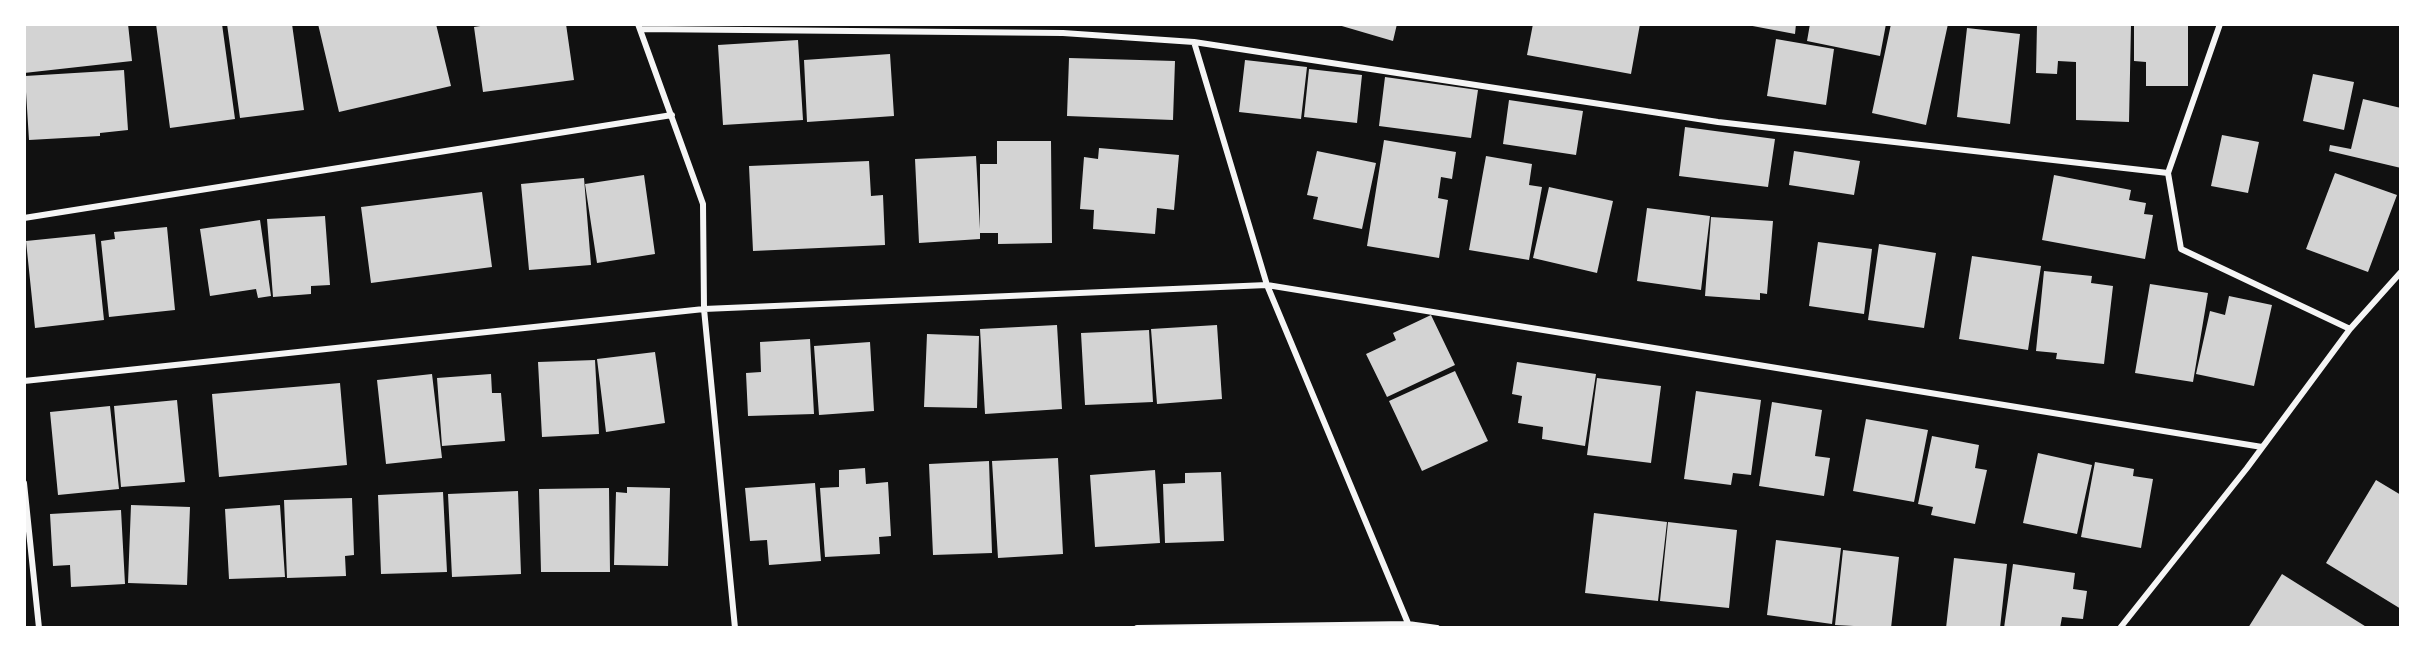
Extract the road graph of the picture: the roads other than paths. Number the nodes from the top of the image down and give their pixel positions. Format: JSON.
{"nodes":[{"id":1,"x":2220,"y":24,"type":"edge"},
{"id":2,"x":639,"y":26,"type":"edge"},
{"id":3,"x":1194,"y":42,"type":"junction"},
{"id":4,"x":672,"y":115,"type":"junction"},
{"id":5,"x":2168,"y":173,"type":"junction"},
{"id":6,"x":24,"y":218,"type":"edge"},
{"id":7,"x":2401,"y":272,"type":"edge"},
{"id":8,"x":1267,"y":285,"type":"junction"},
{"id":9,"x":704,"y":309,"type":"junction"},
{"id":10,"x":2350,"y":328,"type":"junction"},
{"id":11,"x":24,"y":381,"type":"edge"},
{"id":12,"x":2262,"y":447,"type":"junction"},
{"id":13,"x":24,"y":483,"type":"edge"},
{"id":14,"x":1409,"y":626,"type":"edge"},
{"id":15,"x":39,"y":628,"type":"edge"},
{"id":16,"x":735,"y":628,"type":"edge"},
{"id":17,"x":1137,"y":628,"type":"edge"},
{"id":18,"x":1437,"y":628,"type":"edge"},
{"id":19,"x":2120,"y":628,"type":"edge"}],
"edges":[{"from":1,"to":5,"type":"street"},
{"from":2,"to":3,"type":"street"},
{"from":2,"to":4,"type":"street"},
{"from":3,"to":5,"type":"street"},
{"from":3,"to":8,"type":"street"},
{"from":4,"to":6,"type":"street"},
{"from":4,"to":9,"type":"street"},
{"from":5,"to":10,"type":"street"},
{"from":7,"to":10,"type":"street"},
{"from":8,"to":9,"type":"street"},
{"from":8,"to":12,"type":"street"},
{"from":8,"to":14,"type":"street"},
{"from":9,"to":11,"type":"street"},
{"from":9,"to":16,"type":"street"},
{"from":10,"to":12,"type":"street"},
{"from":12,"to":19,"type":"street"},
{"from":13,"to":15,"type":"street"},
{"from":14,"to":17,"type":"street"},
{"from":14,"to":18,"type":"street"}]}
